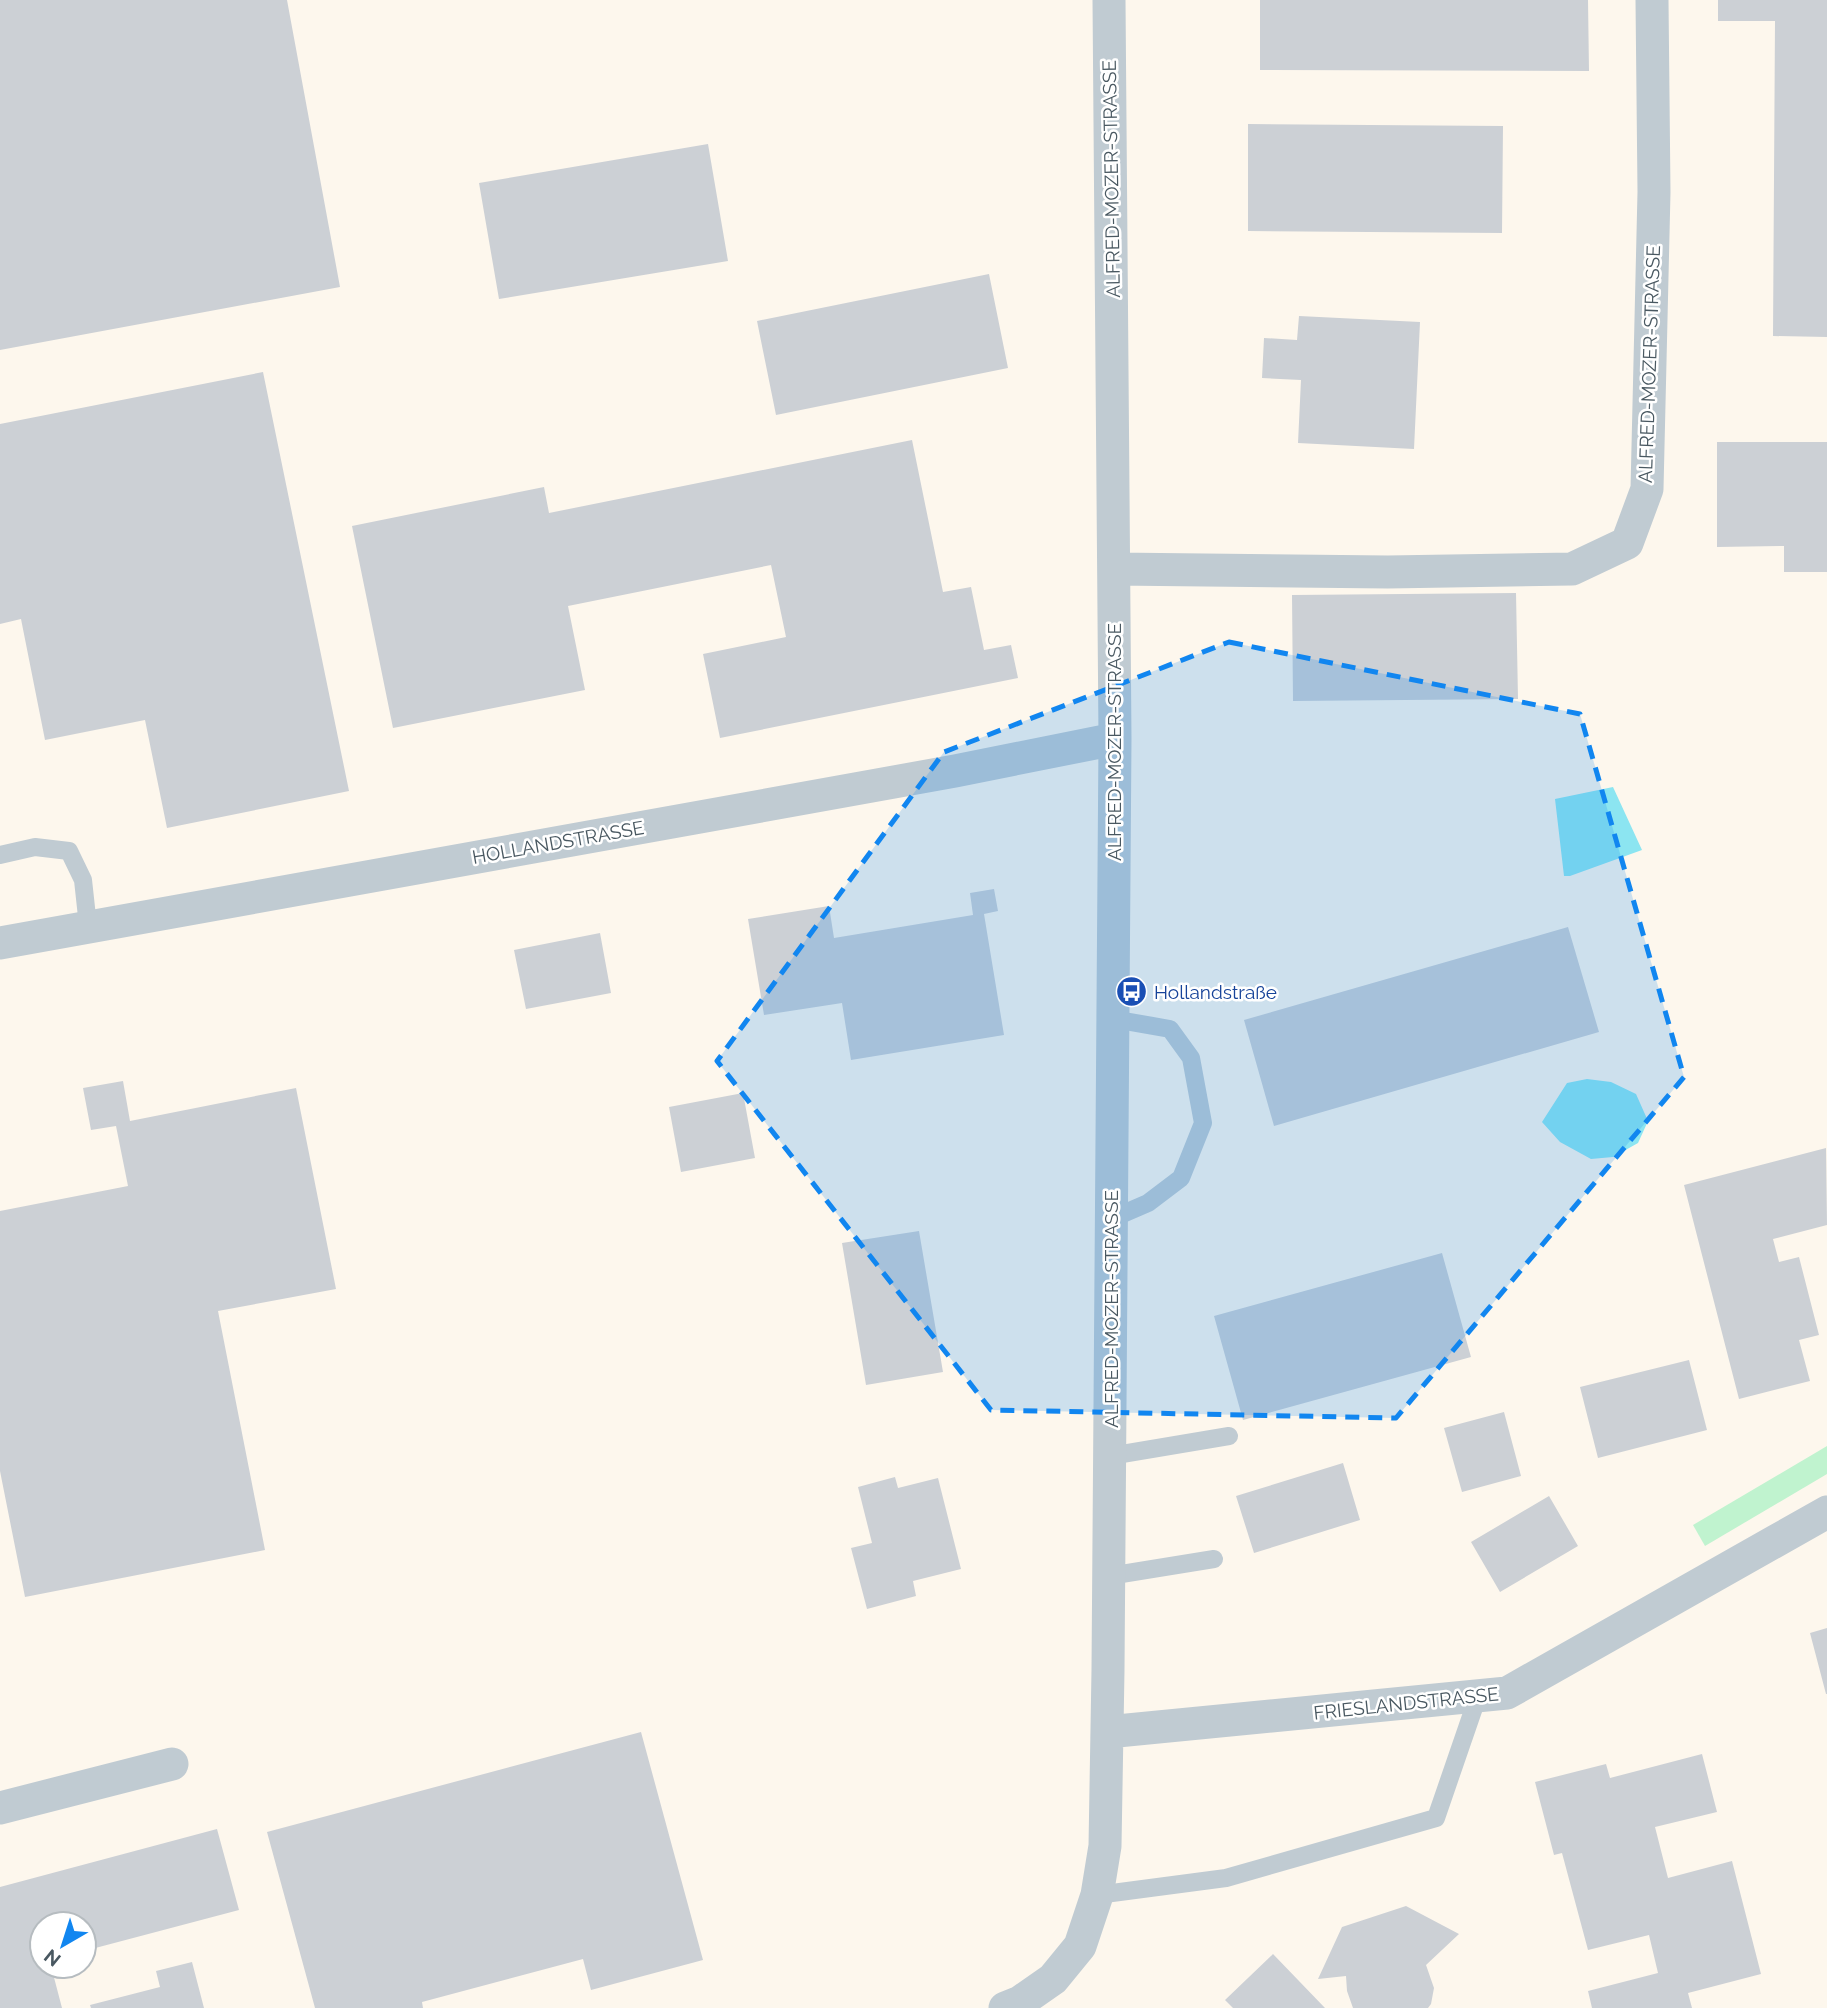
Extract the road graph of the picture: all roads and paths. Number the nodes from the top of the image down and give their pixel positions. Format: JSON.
{"nodes":[{"id":1,"x":1108,"y":0,"type":"edge"},
{"id":2,"x":1652,"y":0,"type":"edge"},
{"id":3,"x":1115,"y":569,"type":"junction"},
{"id":4,"x":1115,"y":740,"type":"junction"},
{"id":5,"x":0,"y":855,"type":"edge"},
{"id":6,"x":88,"y":926,"type":"junction"},
{"id":7,"x":0,"y":943,"type":"edge"},
{"id":8,"x":1113,"y":1019,"type":"junction"},
{"id":9,"x":1111,"y":1219,"type":"junction"},
{"id":10,"x":1229,"y":1436,"type":"dead end"},
{"id":11,"x":1110,"y":1456,"type":"junction"},
{"id":12,"x":1827,"y":1512,"type":"edge"},
{"id":13,"x":1214,"y":1559,"type":"dead end"},
{"id":14,"x":1109,"y":1576,"type":"junction"},
{"id":15,"x":1478,"y":1696,"type":"junction"},
{"id":16,"x":1107,"y":1732,"type":"junction"},
{"id":17,"x":172,"y":1764,"type":"dead end"},
{"id":18,"x":0,"y":1808,"type":"edge"},
{"id":19,"x":1097,"y":1895,"type":"junction"},
{"id":20,"x":1004,"y":2008,"type":"edge"}],
"edges":[{"from":1,"to":3,"type":"street","name":"ALFRED-MOZER-STRASSE"},
{"from":2,"to":3,"type":"street","name":"ALFRED-MOZER-STRASSE"},
{"from":3,"to":4,"type":"street","name":"ALFRED-MOZER-STRASSE"},
{"from":4,"to":6,"type":"street","name":"HOLLANDSTRASSE"},
{"from":4,"to":8,"type":"street","name":"ALFRED-MOZER-STRASSE"},
{"from":5,"to":6,"type":"lane"},
{"from":6,"to":7,"type":"street","name":"HOLLANDSTRASSE"},
{"from":8,"to":9,"type":"street","name":"ALFRED-MOZER-STRASSE"},
{"from":8,"to":9,"type":"lane"},
{"from":9,"to":11,"type":"street","name":"ALFRED-MOZER-STRASSE"},
{"from":10,"to":11,"type":"lane"},
{"from":11,"to":14,"type":"street","name":"ALFRED-MOZER-STRASSE"},
{"from":12,"to":15,"type":"street","name":"FRIESLANDSTRASSE"},
{"from":13,"to":14,"type":"lane"},
{"from":14,"to":16,"type":"street","name":"ALFRED-MOZER-STRASSE"},
{"from":15,"to":16,"type":"street","name":"FRIESLANDSTRASSE"},
{"from":15,"to":19,"type":"lane"},
{"from":16,"to":19,"type":"street","name":"ALFRED-MOZER-STRASSE"},
{"from":17,"to":18,"type":"street"},
{"from":19,"to":20,"type":"street","name":"ALFRED-MOZER-STRASSE"}]}
